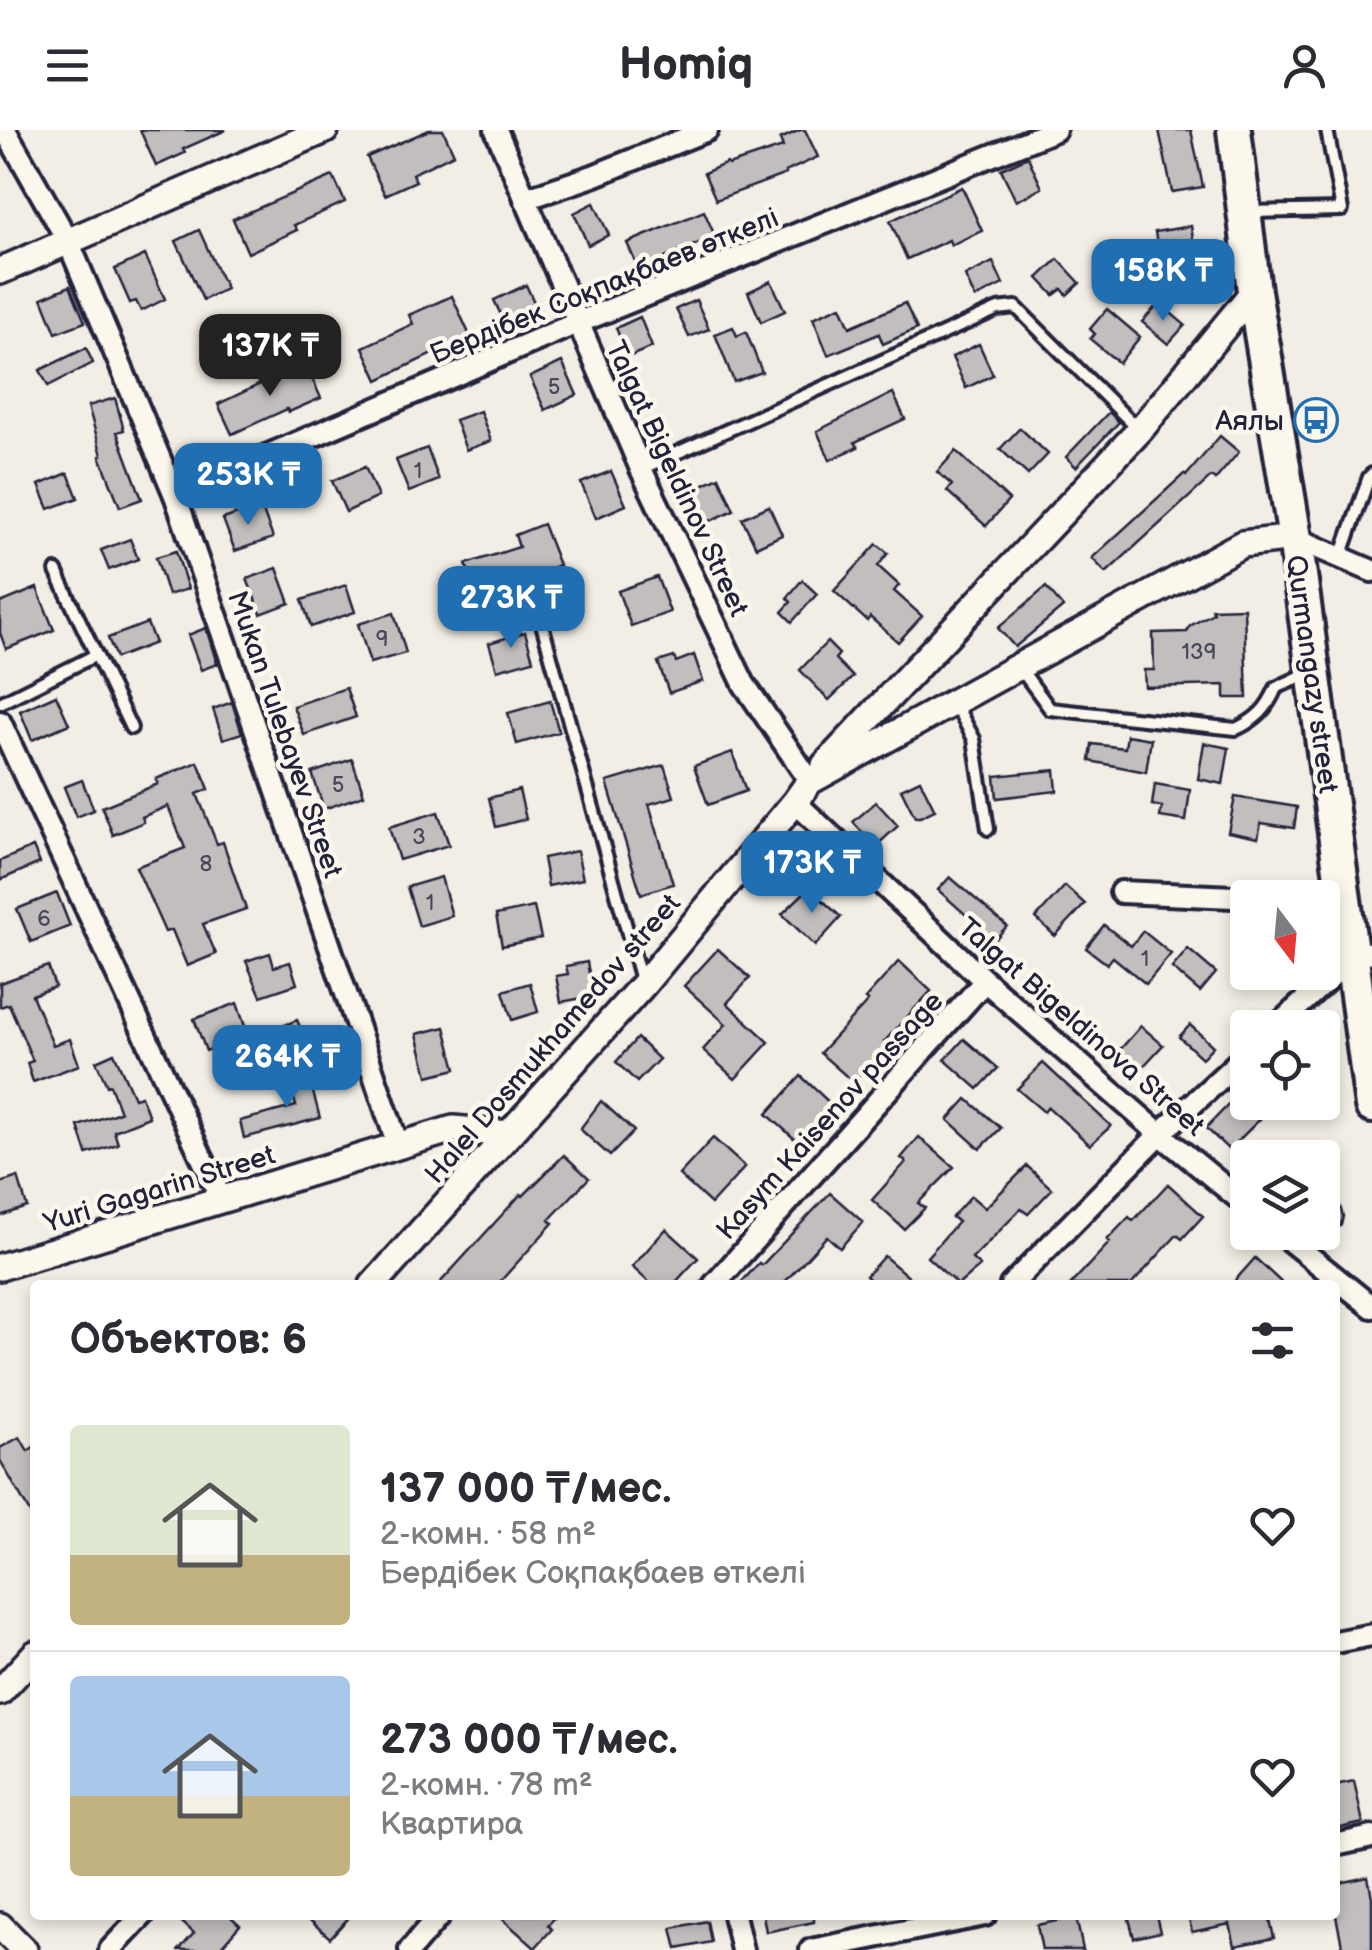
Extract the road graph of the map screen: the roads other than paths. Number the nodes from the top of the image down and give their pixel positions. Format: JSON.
{"nodes":[{"id":1,"x":5,"y":130,"type":"edge"},
{"id":2,"x":325,"y":130,"type":"edge"},
{"id":3,"x":496,"y":130,"type":"edge"},
{"id":4,"x":707,"y":130,"type":"edge"},
{"id":5,"x":1056,"y":130,"type":"edge"},
{"id":6,"x":1234,"y":130,"type":"edge"},
{"id":7,"x":1328,"y":130,"type":"edge"},
{"id":8,"x":526,"y":199,"type":"junction"},
{"id":9,"x":1244,"y":212,"type":"junction"},
{"id":10,"x":68,"y":240,"type":"junction"},
{"id":11,"x":0,"y":271,"type":"edge"},
{"id":12,"x":1254,"y":291,"type":"junction"},
{"id":13,"x":577,"y":323,"type":"junction"},
{"id":14,"x":1140,"y":430,"type":"junction"},
{"id":15,"x":642,"y":469,"type":"junction"},
{"id":16,"x":1372,"y":474,"type":"edge"},
{"id":17,"x":175,"y":495,"type":"junction"},
{"id":18,"x":1295,"y":538,"type":"junction"},
{"id":19,"x":1341,"y":558,"type":"junction"},
{"id":20,"x":56,"y":571,"type":"dead end"},
{"id":21,"x":1372,"y":571,"type":"edge"},
{"id":22,"x":538,"y":606,"type":"dead end"},
{"id":23,"x":96,"y":655,"type":"junction"},
{"id":24,"x":1020,"y":667,"type":"junction"},
{"id":25,"x":1313,"y":671,"type":"junction"},
{"id":26,"x":0,"y":702,"type":"edge"},
{"id":27,"x":955,"y":703,"type":"junction"},
{"id":28,"x":0,"y":722,"type":"edge"},
{"id":29,"x":131,"y":728,"type":"dead end"},
{"id":30,"x":802,"y":792,"type":"junction"},
{"id":31,"x":988,"y":828,"type":"dead end"},
{"id":32,"x":1331,"y":880,"type":"edge"},
{"id":33,"x":1121,"y":892,"type":"dead end"},
{"id":34,"x":1230,"y":897,"type":"edge"},
{"id":35,"x":1340,"y":913,"type":"edge"},
{"id":36,"x":1363,"y":954,"type":"edge"},
{"id":37,"x":985,"y":981,"type":"junction"},
{"id":38,"x":642,"y":985,"type":"junction"},
{"id":39,"x":1296,"y":1010,"type":"edge"},
{"id":40,"x":1230,"y":1070,"type":"edge"},
{"id":41,"x":1372,"y":1106,"type":"edge"},
{"id":42,"x":509,"y":1134,"type":"junction"},
{"id":43,"x":1160,"y":1134,"type":"junction"},
{"id":44,"x":398,"y":1145,"type":"junction"},
{"id":45,"x":1230,"y":1191,"type":"edge"},
{"id":46,"x":222,"y":1201,"type":"junction"},
{"id":47,"x":1297,"y":1250,"type":"edge"},
{"id":48,"x":0,"y":1267,"type":"edge"},
{"id":49,"x":378,"y":1280,"type":"edge"},
{"id":50,"x":718,"y":1280,"type":"edge"},
{"id":51,"x":1016,"y":1280,"type":"edge"},
{"id":52,"x":1326,"y":1280,"type":"edge"},
{"id":53,"x":1340,"y":1288,"type":"edge"},
{"id":54,"x":1372,"y":1307,"type":"edge"},
{"id":55,"x":1372,"y":1635,"type":"edge"},
{"id":56,"x":1340,"y":1641,"type":"edge"},
{"id":57,"x":30,"y":1659,"type":"edge"},
{"id":58,"x":0,"y":1692,"type":"edge"},
{"id":59,"x":1372,"y":1837,"type":"edge"},
{"id":60,"x":1340,"y":1843,"type":"edge"},
{"id":61,"x":137,"y":1920,"type":"edge"},
{"id":62,"x":436,"y":1920,"type":"edge"},
{"id":63,"x":735,"y":1920,"type":"edge"},
{"id":64,"x":960,"y":1920,"type":"edge"},
{"id":65,"x":0,"y":1926,"type":"edge"},
{"id":66,"x":24,"y":1950,"type":"edge"},
{"id":67,"x":110,"y":1950,"type":"edge"},
{"id":68,"x":410,"y":1950,"type":"edge"},
{"id":69,"x":742,"y":1950,"type":"edge"},
{"id":70,"x":811,"y":1950,"type":"edge"}],
"edges":[{"from":1,"to":10,"type":"street","name":"Mukan Tulebayev Street"},
{"from":2,"to":10,"type":"street"},
{"from":3,"to":8,"type":"street","name":"Talgat Bigeldinov Street"},
{"from":4,"to":8,"type":"street"},
{"from":5,"to":13,"type":"street","name":"Бердібек Соқпақбаев өткелі"},
{"from":6,"to":9,"type":"main road","name":"Qurmangazy street"},
{"from":7,"to":9,"type":"lane"},
{"from":8,"to":13,"type":"street","name":"Talgat Bigeldinov Street"},
{"from":9,"to":12,"type":"main road","name":"Qurmangazy street"},
{"from":10,"to":11,"type":"street"},
{"from":10,"to":17,"type":"street","name":"Mukan Tulebayev Street"},
{"from":12,"to":14,"type":"street","name":"Halel Dosmukhamedov street"},
{"from":12,"to":18,"type":"main road","name":"Qurmangazy street"},
{"from":13,"to":15,"type":"street","name":"Talgat Bigeldinov Street"},
{"from":13,"to":17,"type":"street","name":"Бердібек Соқпақбаев өткелі"},
{"from":14,"to":15,"type":"lane"},
{"from":14,"to":30,"type":"street","name":"Halel Dosmukhamedov street"},
{"from":15,"to":30,"type":"street","name":"Talgat Bigeldinov Street"},
{"from":16,"to":19,"type":"lane"},
{"from":17,"to":44,"type":"street","name":"Mukan Tulebayev Street"},
{"from":18,"to":19,"type":"street"},
{"from":18,"to":24,"type":"street","name":"Halel Dosmukhamedov street"},
{"from":18,"to":25,"type":"main road","name":"Qurmangazy street"},
{"from":19,"to":21,"type":"street"},
{"from":20,"to":23,"type":"lane"},
{"from":22,"to":38,"type":"lane"},
{"from":23,"to":26,"type":"lane"},
{"from":23,"to":29,"type":"lane"},
{"from":24,"to":25,"type":"lane"},
{"from":24,"to":27,"type":"street","name":"Halel Dosmukhamedov street"},
{"from":25,"to":32,"type":"main road","name":"Qurmangazy street"},
{"from":27,"to":30,"type":"street","name":"Halel Dosmukhamedov street"},
{"from":27,"to":31,"type":"lane"},
{"from":28,"to":46,"type":"street"},
{"from":30,"to":37,"type":"street","name":"Talgat Bigeldinova Street"},
{"from":30,"to":38,"type":"street","name":"Halel Dosmukhamedov street"},
{"from":33,"to":34,"type":"street"},
{"from":35,"to":36,"type":"main road","name":"Qurmangazy street"},
{"from":36,"to":39,"type":"street"},
{"from":36,"to":41,"type":"main road","name":"Qurmangazy street"},
{"from":37,"to":43,"type":"street","name":"Talgat Bigeldinova Street"},
{"from":37,"to":50,"type":"street","name":"Kasym Kaisenov passage"},
{"from":38,"to":42,"type":"street","name":"Halel Dosmukhamedov street"},
{"from":40,"to":43,"type":"street"},
{"from":42,"to":44,"type":"street","name":"Yuri Gagarin Street"},
{"from":42,"to":49,"type":"street","name":"Halel Dosmukhamedov street"},
{"from":43,"to":45,"type":"street","name":"Talgat Bigeldinova Street"},
{"from":43,"to":51,"type":"street"},
{"from":44,"to":46,"type":"street","name":"Yuri Gagarin Street"},
{"from":46,"to":48,"type":"street","name":"Yuri Gagarin Street"},
{"from":47,"to":52,"type":"street"},
{"from":53,"to":54,"type":"street"},
{"from":55,"to":56,"type":"street"},
{"from":57,"to":58,"type":"street"},
{"from":59,"to":60,"type":"street"},
{"from":61,"to":67,"type":"street"},
{"from":62,"to":68,"type":"street"},
{"from":63,"to":69,"type":"street"},
{"from":64,"to":70,"type":"street"},
{"from":65,"to":66,"type":"street"}]}
